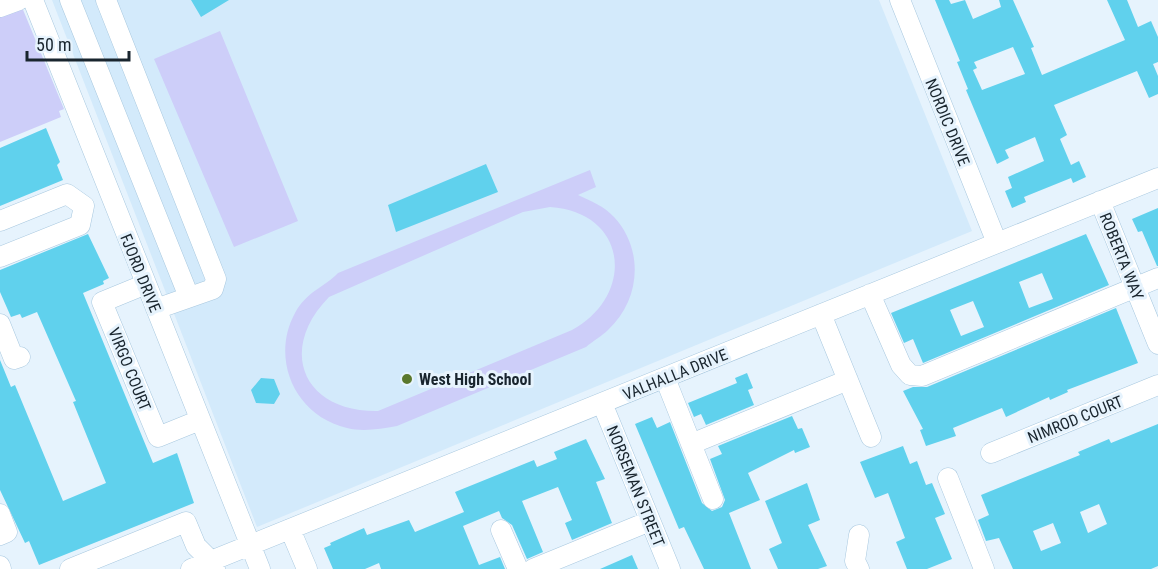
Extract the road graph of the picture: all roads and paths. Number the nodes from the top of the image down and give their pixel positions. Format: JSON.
{"nodes":[{"id":1,"x":19,"y":0,"type":"edge"},
{"id":2,"x":33,"y":0,"type":"edge"},
{"id":3,"x":70,"y":0,"type":"edge"},
{"id":4,"x":106,"y":0,"type":"edge"},
{"id":5,"x":900,"y":0,"type":"edge"},
{"id":6,"x":0,"y":7,"type":"edge"},
{"id":7,"x":1158,"y":178,"type":"edge"},
{"id":8,"x":110,"y":195,"type":"junction"},
{"id":9,"x":1100,"y":201,"type":"junction"},
{"id":10,"x":84,"y":206,"type":"junction"},
{"id":11,"x":0,"y":221,"type":"edge"},
{"id":12,"x":997,"y":243,"type":"junction"},
{"id":13,"x":0,"y":257,"type":"edge"},
{"id":14,"x":1158,"y":278,"type":"edge"},
{"id":15,"x":146,"y":284,"type":"junction"},
{"id":16,"x":1135,"y":288,"type":"junction"},
{"id":17,"x":870,"y":294,"type":"junction"},
{"id":18,"x":189,"y":297,"type":"junction"},
{"id":19,"x":156,"y":309,"type":"junction"},
{"id":20,"x":821,"y":314,"type":"junction"},
{"id":21,"x":0,"y":324,"type":"edge"},
{"id":22,"x":1158,"y":344,"type":"edge"},
{"id":23,"x":20,"y":357,"type":"dead end"},
{"id":24,"x":664,"y":378,"type":"junction"},
{"id":25,"x":848,"y":380,"type":"junction"},
{"id":26,"x":1158,"y":386,"type":"edge"},
{"id":27,"x":602,"y":403,"type":"junction"},
{"id":28,"x":200,"y":420,"type":"junction"},
{"id":29,"x":871,"y":437,"type":"dead end"},
{"id":30,"x":691,"y":444,"type":"junction"},
{"id":31,"x":992,"y":453,"type":"dead end"},
{"id":32,"x":948,"y":478,"type":"dead end"},
{"id":33,"x":713,"y":499,"type":"dead end"},
{"id":34,"x":0,"y":514,"type":"edge"},
{"id":35,"x":650,"y":520,"type":"junction"},
{"id":36,"x":290,"y":530,"type":"junction"},
{"id":37,"x":501,"y":530,"type":"dead end"},
{"id":38,"x":0,"y":535,"type":"edge"},
{"id":39,"x":859,"y":535,"type":"dead end"},
{"id":40,"x":250,"y":546,"type":"junction"},
{"id":41,"x":213,"y":565,"type":"edge"},
{"id":42,"x":70,"y":569,"type":"edge"},
{"id":43,"x":191,"y":569,"type":"edge"},
{"id":44,"x":260,"y":569,"type":"edge"},
{"id":45,"x":307,"y":569,"type":"edge"},
{"id":46,"x":518,"y":569,"type":"edge"},
{"id":47,"x":533,"y":569,"type":"edge"},
{"id":48,"x":670,"y":569,"type":"edge"},
{"id":49,"x":859,"y":569,"type":"edge"},
{"id":50,"x":984,"y":569,"type":"edge"}],
"edges":[{"from":1,"to":6,"type":"street"},
{"from":2,"to":8,"type":"street","name":"FJORD DRIVE"},
{"from":3,"to":18,"type":"street"},
{"from":4,"to":18,"type":"street"},
{"from":5,"to":12,"type":"street","name":"NORDIC DRIVE"},
{"from":7,"to":9,"type":"street","name":"VALHALLA DRIVE"},
{"from":8,"to":10,"type":"street"},
{"from":8,"to":15,"type":"street","name":"FJORD DRIVE"},
{"from":9,"to":12,"type":"street","name":"VALHALLA DRIVE"},
{"from":9,"to":16,"type":"street","name":"ROBERTA WAY"},
{"from":10,"to":11,"type":"street"},
{"from":10,"to":13,"type":"street"},
{"from":12,"to":17,"type":"street","name":"VALHALLA DRIVE"},
{"from":14,"to":16,"type":"street"},
{"from":15,"to":19,"type":"street","name":"FJORD DRIVE"},
{"from":15,"to":28,"type":"street","name":"VIRGO COURT"},
{"from":16,"to":17,"type":"street"},
{"from":16,"to":22,"type":"street","name":"ROBERTA WAY"},
{"from":17,"to":20,"type":"street","name":"VALHALLA DRIVE"},
{"from":18,"to":19,"type":"street"},
{"from":19,"to":28,"type":"street","name":"FJORD DRIVE"},
{"from":20,"to":24,"type":"street","name":"VALHALLA DRIVE"},
{"from":20,"to":25,"type":"street"},
{"from":21,"to":23,"type":"street"},
{"from":24,"to":27,"type":"street","name":"VALHALLA DRIVE"},
{"from":24,"to":30,"type":"street"},
{"from":25,"to":29,"type":"street"},
{"from":25,"to":30,"type":"street"},
{"from":26,"to":31,"type":"street","name":"NIMROD COURT"},
{"from":27,"to":35,"type":"street","name":"NORSEMAN STREET"},
{"from":27,"to":36,"type":"street","name":"VALHALLA DRIVE"},
{"from":28,"to":40,"type":"street","name":"FJORD DRIVE"},
{"from":30,"to":33,"type":"street"},
{"from":32,"to":50,"type":"street"},
{"from":34,"to":38,"type":"street"},
{"from":35,"to":47,"type":"street"},
{"from":35,"to":48,"type":"street","name":"NORSEMAN STREET"},
{"from":36,"to":40,"type":"street","name":"VALHALLA DRIVE"},
{"from":36,"to":45,"type":"street"},
{"from":37,"to":46,"type":"street"},
{"from":39,"to":49,"type":"street"},
{"from":40,"to":41,"type":"street","name":"VALHALLA DRIVE"},
{"from":40,"to":44,"type":"street","name":"FJORD DRIVE"},
{"from":41,"to":42,"type":"street"},
{"from":41,"to":43,"type":"street","name":"VALHALLA DRIVE"}]}
